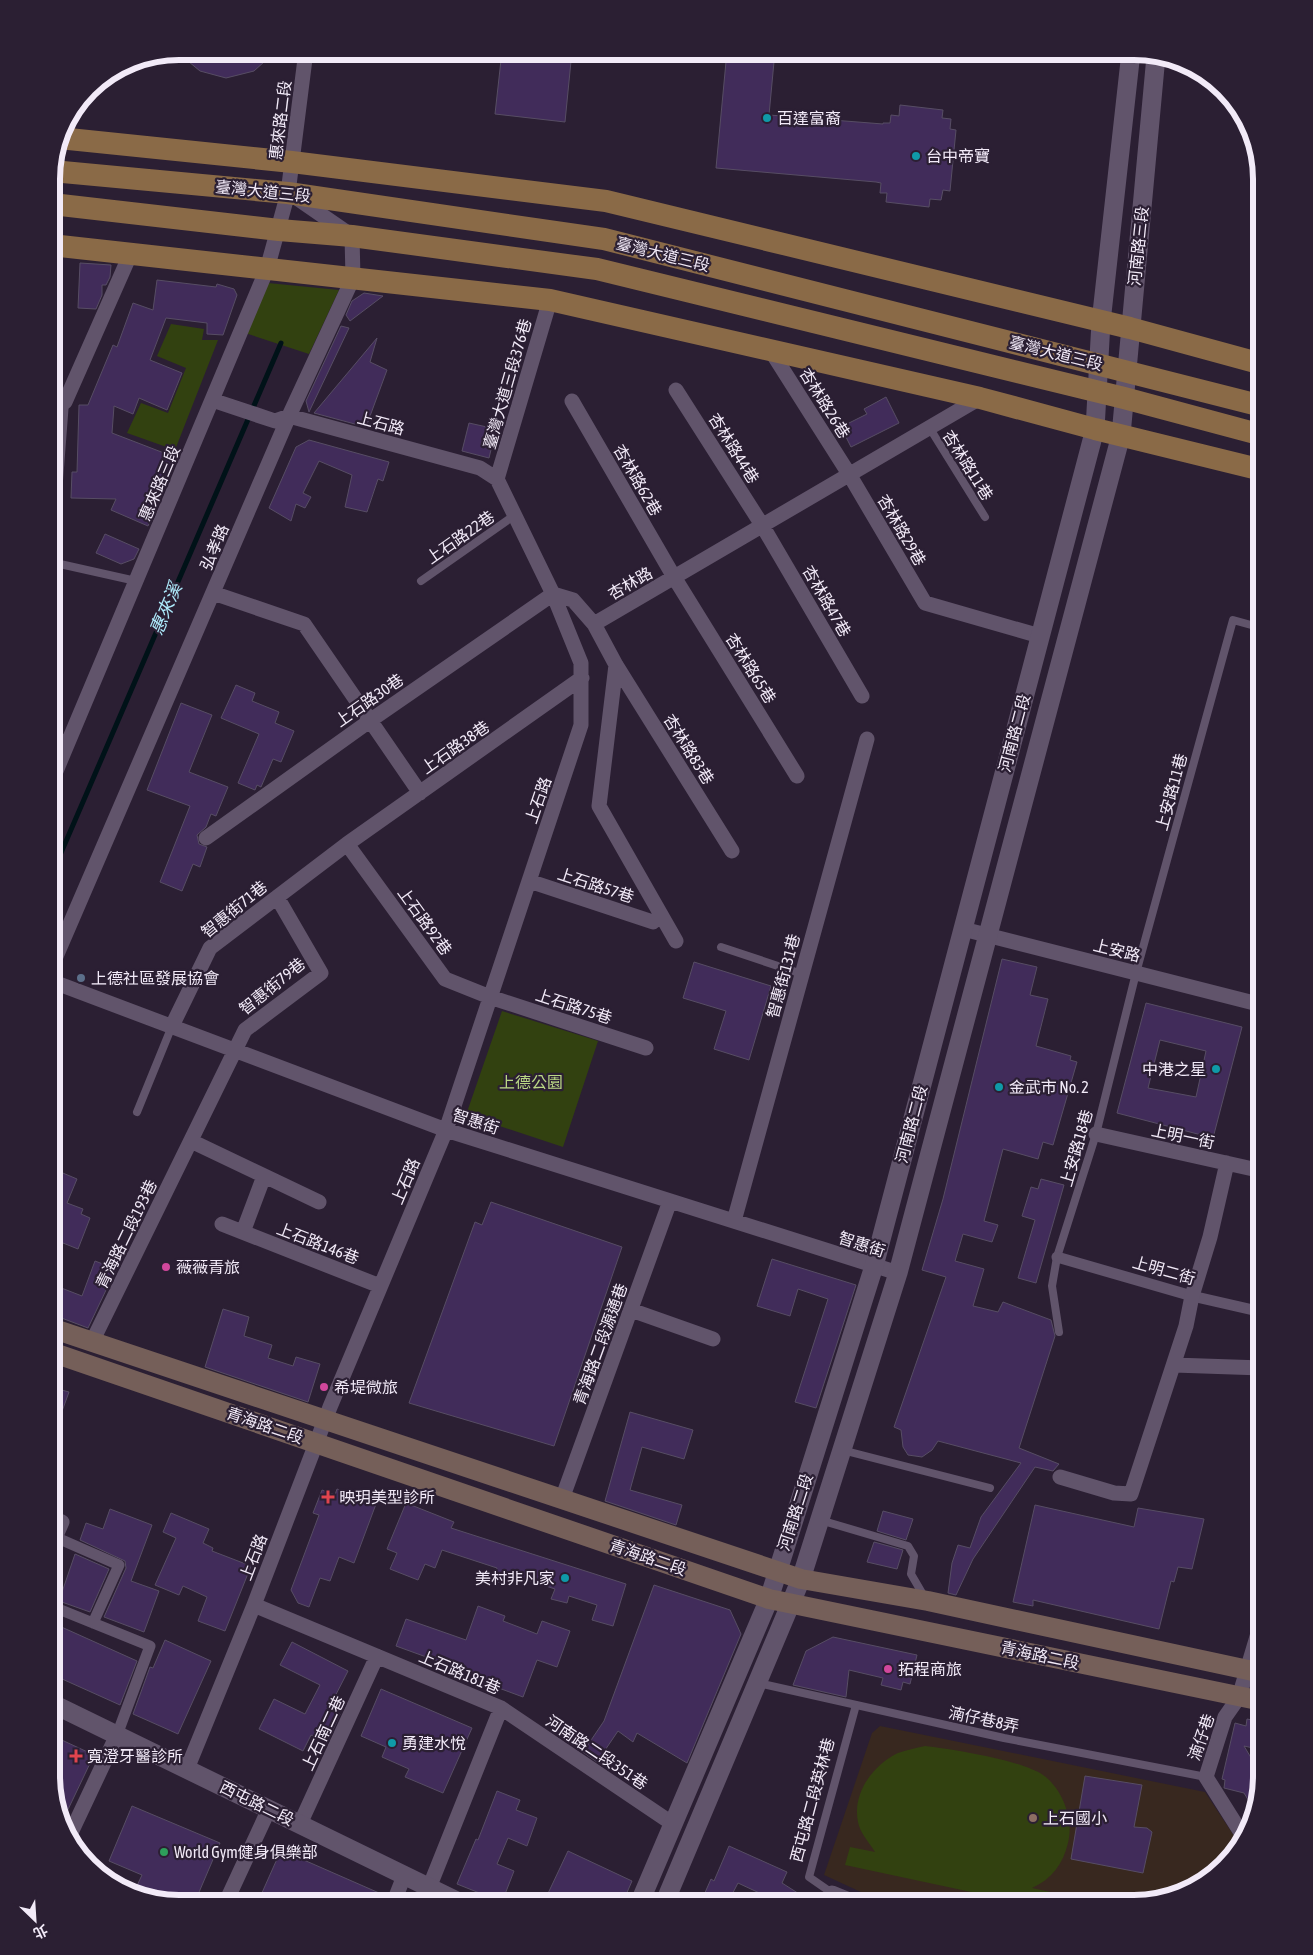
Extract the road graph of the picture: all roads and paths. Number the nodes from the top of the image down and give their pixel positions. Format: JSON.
{"nodes":[{"id":1,"x":305,"y":60,"type":"edge"},
{"id":2,"x":1130,"y":60,"type":"edge"},
{"id":3,"x":1155,"y":62,"type":"edge"},
{"id":4,"x":67,"y":139,"type":"edge"},
{"id":5,"x":292,"y":162,"type":"junction"},
{"id":6,"x":60,"y":172,"type":"edge"},
{"id":7,"x":288,"y":193,"type":"junction"},
{"id":8,"x":60,"y":205,"type":"edge"},
{"id":9,"x":279,"y":230,"type":"junction"},
{"id":10,"x":352,"y":236,"type":"junction"},
{"id":11,"x":60,"y":246,"type":"edge"},
{"id":12,"x":130,"y":255,"type":"junction"},
{"id":13,"x":267,"y":269,"type":"junction"},
{"id":14,"x":353,"y":278,"type":"junction"},
{"id":15,"x":550,"y":300,"type":"junction"},
{"id":16,"x":1101,"y":322,"type":"junction"},
{"id":17,"x":1130,"y":328,"type":"junction"},
{"id":18,"x":771,"y":351,"type":"junction"},
{"id":19,"x":1253,"y":362,"type":"edge"},
{"id":20,"x":1098,"y":364,"type":"junction"},
{"id":21,"x":1126,"y":370,"type":"junction"},
{"id":22,"x":676,"y":390,"type":"dead end"},
{"id":23,"x":1096,"y":391,"type":"junction"},
{"id":24,"x":60,"y":396,"type":"edge"},
{"id":25,"x":980,"y":398,"type":"junction"},
{"id":26,"x":1124,"y":398,"type":"junction"},
{"id":27,"x":212,"y":400,"type":"junction"},
{"id":28,"x":572,"y":401,"type":"dead end"},
{"id":29,"x":1253,"y":404,"type":"edge"},
{"id":30,"x":282,"y":418,"type":"junction"},
{"id":31,"x":929,"y":427,"type":"junction"},
{"id":32,"x":1094,"y":429,"type":"junction"},
{"id":33,"x":1253,"y":432,"type":"edge"},
{"id":34,"x":1121,"y":435,"type":"junction"},
{"id":35,"x":1253,"y":468,"type":"edge"},
{"id":36,"x":849,"y":474,"type":"junction"},
{"id":37,"x":497,"y":479,"type":"junction"},
{"id":38,"x":516,"y":515,"type":"junction"},
{"id":39,"x":985,"y":517,"type":"dead end"},
{"id":40,"x":762,"y":525,"type":"junction"},
{"id":41,"x":60,"y":564,"type":"edge"},
{"id":42,"x":674,"y":577,"type":"junction"},
{"id":43,"x":136,"y":581,"type":"junction"},
{"id":44,"x":420,"y":582,"type":"dead end"},
{"id":45,"x":213,"y":593,"type":"junction"},
{"id":46,"x":553,"y":594,"type":"junction"},
{"id":47,"x":594,"y":624,"type":"junction"},
{"id":48,"x":1253,"y":626,"type":"edge"},
{"id":49,"x":1040,"y":636,"type":"junction"},
{"id":50,"x":616,"y":665,"type":"junction"},
{"id":51,"x":582,"y":678,"type":"junction"},
{"id":52,"x":862,"y":696,"type":"dead end"},
{"id":53,"x":370,"y":720,"type":"junction"},
{"id":54,"x":60,"y":737,"type":"edge"},
{"id":55,"x":867,"y":739,"type":"dead end"},
{"id":56,"x":69,"y":740,"type":"junction"},
{"id":57,"x":60,"y":762,"type":"edge"},
{"id":58,"x":798,"y":776,"type":"dead end"},
{"id":59,"x":420,"y":793,"type":"junction"},
{"id":60,"x":206,"y":838,"type":"dead end"},
{"id":61,"x":347,"y":844,"type":"junction"},
{"id":62,"x":732,"y":851,"type":"dead end"},
{"id":63,"x":529,"y":881,"type":"junction"},
{"id":64,"x":277,"y":898,"type":"junction"},
{"id":65,"x":653,"y":922,"type":"dead end"},
{"id":66,"x":963,"y":929,"type":"junction"},
{"id":67,"x":988,"y":935,"type":"junction"},
{"id":68,"x":676,"y":941,"type":"dead end"},
{"id":69,"x":60,"y":947,"type":"edge"},
{"id":70,"x":721,"y":947,"type":"dead end"},
{"id":71,"x":1136,"y":973,"type":"junction"},
{"id":72,"x":802,"y":974,"type":"junction"},
{"id":73,"x":60,"y":984,"type":"edge"},
{"id":74,"x":490,"y":997,"type":"junction"},
{"id":75,"x":1253,"y":1003,"type":"edge"},
{"id":76,"x":172,"y":1026,"type":"junction"},
{"id":77,"x":646,"y":1048,"type":"dead end"},
{"id":78,"x":236,"y":1050,"type":"junction"},
{"id":79,"x":137,"y":1112,"type":"dead end"},
{"id":80,"x":446,"y":1130,"type":"junction"},
{"id":81,"x":1096,"y":1134,"type":"junction"},
{"id":82,"x":191,"y":1141,"type":"junction"},
{"id":83,"x":1227,"y":1163,"type":"junction"},
{"id":84,"x":1253,"y":1169,"type":"edge"},
{"id":85,"x":264,"y":1176,"type":"junction"},
{"id":86,"x":670,"y":1201,"type":"junction"},
{"id":87,"x":319,"y":1202,"type":"dead end"},
{"id":88,"x":734,"y":1221,"type":"junction"},
{"id":89,"x":222,"y":1224,"type":"dead end"},
{"id":90,"x":243,"y":1232,"type":"junction"},
{"id":91,"x":1057,"y":1257,"type":"junction"},
{"id":92,"x":874,"y":1266,"type":"junction"},
{"id":93,"x":898,"y":1273,"type":"junction"},
{"id":94,"x":380,"y":1286,"type":"junction"},
{"id":95,"x":1192,"y":1296,"type":"junction"},
{"id":96,"x":630,"y":1310,"type":"junction"},
{"id":97,"x":1253,"y":1310,"type":"edge"},
{"id":98,"x":60,"y":1331,"type":"edge"},
{"id":99,"x":1059,"y":1332,"type":"dead end"},
{"id":100,"x":713,"y":1339,"type":"dead end"},
{"id":101,"x":92,"y":1342,"type":"junction"},
{"id":102,"x":60,"y":1355,"type":"edge"},
{"id":103,"x":1174,"y":1365,"type":"junction"},
{"id":104,"x":1253,"y":1368,"type":"edge"},
{"id":105,"x":325,"y":1420,"type":"junction"},
{"id":106,"x":316,"y":1443,"type":"junction"},
{"id":107,"x":842,"y":1450,"type":"junction"},
{"id":108,"x":1060,"y":1476,"type":"dead end"},
{"id":109,"x":990,"y":1488,"type":"dead end"},
{"id":110,"x":562,"y":1499,"type":"junction"},
{"id":111,"x":820,"y":1519,"type":"junction"},
{"id":112,"x":60,"y":1544,"type":"edge"},
{"id":113,"x":777,"y":1571,"type":"junction"},
{"id":114,"x":801,"y":1579,"type":"junction"},
{"id":115,"x":769,"y":1599,"type":"junction"},
{"id":116,"x":928,"y":1601,"type":"junction"},
{"id":117,"x":791,"y":1603,"type":"junction"},
{"id":118,"x":254,"y":1605,"type":"junction"},
{"id":119,"x":60,"y":1610,"type":"edge"},
{"id":120,"x":92,"y":1623,"type":"junction"},
{"id":121,"x":377,"y":1656,"type":"junction"},
{"id":122,"x":1253,"y":1672,"type":"edge"},
{"id":123,"x":1253,"y":1675,"type":"edge"},
{"id":124,"x":757,"y":1683,"type":"junction"},
{"id":125,"x":1239,"y":1696,"type":"junction"},
{"id":126,"x":1253,"y":1699,"type":"edge"},
{"id":127,"x":856,"y":1706,"type":"junction"},
{"id":128,"x":60,"y":1707,"type":"edge"},
{"id":129,"x":501,"y":1708,"type":"junction"},
{"id":130,"x":117,"y":1735,"type":"junction"},
{"id":131,"x":187,"y":1769,"type":"junction"},
{"id":132,"x":1206,"y":1777,"type":"junction"},
{"id":133,"x":269,"y":1809,"type":"junction"},
{"id":134,"x":300,"y":1824,"type":"junction"},
{"id":135,"x":673,"y":1824,"type":"junction"},
{"id":136,"x":73,"y":1829,"type":"edge"},
{"id":137,"x":1239,"y":1830,"type":"edge"},
{"id":138,"x":404,"y":1876,"type":"junction"},
{"id":139,"x":429,"y":1888,"type":"junction"},
{"id":140,"x":229,"y":1895,"type":"edge"},
{"id":141,"x":397,"y":1895,"type":"edge"},
{"id":142,"x":444,"y":1895,"type":"edge"},
{"id":143,"x":643,"y":1895,"type":"edge"},
{"id":144,"x":668,"y":1895,"type":"edge"},
{"id":145,"x":826,"y":1895,"type":"edge"}],
"edges":[{"from":1,"to":5,"type":"street","name":"惠來路二段"},
{"from":2,"to":16,"type":"street","name":"河南路三段"},
{"from":3,"to":17,"type":"street","name":"河南路三段"},
{"from":4,"to":5,"type":"main road","name":"臺灣大道三段"},
{"from":5,"to":7,"type":"street","name":"惠來路二段"},
{"from":5,"to":16,"type":"main road","name":"臺灣大道三段"},
{"from":6,"to":7,"type":"main road","name":"臺灣大道三段"},
{"from":7,"to":9,"type":"street","name":"惠來路三段"},
{"from":7,"to":10,"type":"street"},
{"from":7,"to":20,"type":"main road","name":"臺灣大道三段"},
{"from":8,"to":9,"type":"main road","name":"臺灣大道三段"},
{"from":9,"to":10,"type":"main road","name":"臺灣大道三段"},
{"from":9,"to":13,"type":"street","name":"惠來路三段"},
{"from":10,"to":14,"type":"street","name":"弘孝路"},
{"from":10,"to":23,"type":"main road","name":"臺灣大道三段"},
{"from":11,"to":12,"type":"main road"},
{"from":12,"to":13,"type":"main road"},
{"from":12,"to":24,"type":"street"},
{"from":13,"to":14,"type":"main road"},
{"from":13,"to":27,"type":"street","name":"惠來路三段"},
{"from":14,"to":15,"type":"main road"},
{"from":14,"to":30,"type":"street","name":"弘孝路"},
{"from":15,"to":18,"type":"main road"},
{"from":15,"to":37,"type":"street","name":"臺灣大道三段376巷"},
{"from":16,"to":17,"type":"main road","name":"臺灣大道三段"},
{"from":16,"to":20,"type":"street","name":"河南路二段"},
{"from":17,"to":19,"type":"main road","name":"臺灣大道三段"},
{"from":17,"to":21,"type":"street","name":"河南路三段"},
{"from":18,"to":25,"type":"main road"},
{"from":18,"to":36,"type":"street","name":"杏林路26巷"},
{"from":20,"to":21,"type":"main road","name":"臺灣大道三段"},
{"from":20,"to":23,"type":"street","name":"河南路二段"},
{"from":21,"to":26,"type":"street","name":"河南路三段"},
{"from":21,"to":29,"type":"main road","name":"臺灣大道三段"},
{"from":22,"to":40,"type":"street","name":"杏林路44巷"},
{"from":23,"to":26,"type":"main road","name":"臺灣大道三段"},
{"from":23,"to":32,"type":"street","name":"河南路二段"},
{"from":25,"to":31,"type":"street","name":"杏林路"},
{"from":25,"to":32,"type":"main road"},
{"from":26,"to":33,"type":"main road","name":"臺灣大道三段"},
{"from":26,"to":34,"type":"street","name":"河南路三段"},
{"from":27,"to":30,"type":"street","name":"上石路"},
{"from":27,"to":43,"type":"street","name":"惠來路三段"},
{"from":28,"to":42,"type":"street","name":"杏林路62巷"},
{"from":30,"to":37,"type":"street","name":"上石路"},
{"from":30,"to":45,"type":"street","name":"弘孝路"},
{"from":31,"to":36,"type":"street","name":"杏林路"},
{"from":31,"to":39,"type":"lane","name":"杏林路11巷"},
{"from":32,"to":34,"type":"main road"},
{"from":32,"to":49,"type":"street","name":"河南路二段"},
{"from":34,"to":35,"type":"main road"},
{"from":34,"to":67,"type":"street","name":"河南路二段"},
{"from":36,"to":40,"type":"street","name":"杏林路"},
{"from":36,"to":49,"type":"street","name":"杏林路29巷"},
{"from":37,"to":38,"type":"street","name":"上石路"},
{"from":38,"to":44,"type":"lane","name":"上石路22巷"},
{"from":38,"to":46,"type":"street","name":"上石路"},
{"from":40,"to":42,"type":"street","name":"杏林路"},
{"from":40,"to":52,"type":"street","name":"杏林路47巷"},
{"from":41,"to":43,"type":"lane"},
{"from":42,"to":47,"type":"street","name":"杏林路"},
{"from":42,"to":58,"type":"street","name":"杏林路65巷"},
{"from":43,"to":56,"type":"street","name":"惠來路三段"},
{"from":45,"to":53,"type":"street"},
{"from":45,"to":69,"type":"street","name":"弘孝路"},
{"from":46,"to":47,"type":"street"},
{"from":46,"to":51,"type":"street","name":"上石路"},
{"from":46,"to":53,"type":"street","name":"上石路30巷"},
{"from":47,"to":50,"type":"street"},
{"from":48,"to":71,"type":"lane","name":"上安路11巷"},
{"from":49,"to":66,"type":"street","name":"河南路二段"},
{"from":50,"to":62,"type":"street","name":"杏林路83巷"},
{"from":50,"to":68,"type":"street"},
{"from":51,"to":59,"type":"street","name":"上石路38巷"},
{"from":51,"to":63,"type":"street","name":"上石路"},
{"from":53,"to":59,"type":"street"},
{"from":53,"to":60,"type":"street","name":"上石路30巷"},
{"from":54,"to":56,"type":"lane"},
{"from":55,"to":72,"type":"street","name":"智惠街131巷"},
{"from":56,"to":57,"type":"street","name":"惠來路三段"},
{"from":59,"to":61,"type":"street","name":"上石路38巷"},
{"from":61,"to":64,"type":"street","name":"智惠街71巷"},
{"from":61,"to":74,"type":"street","name":"上石路92巷"},
{"from":63,"to":65,"type":"street","name":"上石路57巷"},
{"from":63,"to":74,"type":"street","name":"上石路"},
{"from":64,"to":76,"type":"street","name":"智惠街71巷"},
{"from":64,"to":78,"type":"street","name":"智惠街79巷"},
{"from":66,"to":67,"type":"street","name":"上安路"},
{"from":66,"to":92,"type":"street","name":"河南路二段"},
{"from":67,"to":71,"type":"street","name":"上安路"},
{"from":67,"to":93,"type":"street","name":"河南路二段"},
{"from":70,"to":72,"type":"lane"},
{"from":71,"to":75,"type":"street","name":"上安路"},
{"from":71,"to":81,"type":"lane","name":"上安路18巷"},
{"from":72,"to":88,"type":"street","name":"智惠街131巷"},
{"from":73,"to":76,"type":"street","name":"智惠街"},
{"from":74,"to":77,"type":"street","name":"上石路75巷"},
{"from":74,"to":80,"type":"street","name":"上石路"},
{"from":76,"to":78,"type":"street","name":"智惠街"},
{"from":76,"to":79,"type":"lane"},
{"from":78,"to":80,"type":"street","name":"智惠街"},
{"from":78,"to":82,"type":"street","name":"青海路二段193巷"},
{"from":80,"to":86,"type":"street","name":"智惠街"},
{"from":80,"to":94,"type":"street","name":"上石路"},
{"from":81,"to":83,"type":"street","name":"上明一街"},
{"from":81,"to":91,"type":"lane","name":"上安路18巷"},
{"from":82,"to":85,"type":"street"},
{"from":82,"to":101,"type":"street","name":"青海路二段193巷"},
{"from":83,"to":84,"type":"street","name":"上明一街"},
{"from":83,"to":95,"type":"street"},
{"from":85,"to":87,"type":"street"},
{"from":85,"to":90,"type":"street"},
{"from":86,"to":88,"type":"street","name":"智惠街"},
{"from":86,"to":96,"type":"street","name":"青海路二段源通巷"},
{"from":88,"to":92,"type":"street","name":"智惠街"},
{"from":89,"to":90,"type":"street","name":"上石路146巷"},
{"from":90,"to":94,"type":"street","name":"上石路146巷"},
{"from":91,"to":95,"type":"street","name":"上明二街"},
{"from":91,"to":99,"type":"lane","name":"上安路18巷"},
{"from":92,"to":93,"type":"street","name":"智惠街"},
{"from":92,"to":113,"type":"street","name":"河南路二段"},
{"from":93,"to":107,"type":"street","name":"河南路二段"},
{"from":94,"to":105,"type":"street","name":"上石路"},
{"from":95,"to":97,"type":"street","name":"上明二街"},
{"from":95,"to":103,"type":"street"},
{"from":96,"to":100,"type":"street"},
{"from":96,"to":110,"type":"street","name":"青海路二段源通巷"},
{"from":98,"to":101,"type":"main road","name":"青海路二段"},
{"from":101,"to":105,"type":"main road","name":"青海路二段"},
{"from":102,"to":106,"type":"main road","name":"青海路二段"},
{"from":103,"to":104,"type":"street"},
{"from":103,"to":108,"type":"street"},
{"from":105,"to":106,"type":"street","name":"上石路"},
{"from":105,"to":110,"type":"main road","name":"青海路二段"},
{"from":106,"to":115,"type":"main road","name":"青海路二段"},
{"from":106,"to":118,"type":"street","name":"上石路"},
{"from":107,"to":109,"type":"lane"},
{"from":107,"to":111,"type":"street","name":"河南路二段"},
{"from":110,"to":113,"type":"main road","name":"青海路二段"},
{"from":111,"to":114,"type":"street","name":"河南路二段"},
{"from":111,"to":116,"type":"lane"},
{"from":112,"to":120,"type":"street"},
{"from":113,"to":114,"type":"main road","name":"青海路二段"},
{"from":113,"to":115,"type":"street","name":"河南路二段"},
{"from":114,"to":116,"type":"main road","name":"青海路二段"},
{"from":114,"to":117,"type":"street","name":"河南路二段"},
{"from":115,"to":117,"type":"main road","name":"青海路二段"},
{"from":115,"to":135,"type":"street","name":"河南路二段"},
{"from":116,"to":122,"type":"main road","name":"青海路二段"},
{"from":117,"to":124,"type":"street","name":"河南路二段"},
{"from":117,"to":125,"type":"main road","name":"青海路二段"},
{"from":118,"to":121,"type":"street","name":"上石路181巷"},
{"from":118,"to":131,"type":"street","name":"上石路"},
{"from":119,"to":120,"type":"street"},
{"from":120,"to":130,"type":"street"},
{"from":121,"to":129,"type":"street","name":"上石路181巷"},
{"from":121,"to":134,"type":"street","name":"上石南二巷"},
{"from":123,"to":125,"type":"street","name":"湳仔巷"},
{"from":124,"to":127,"type":"lane","name":"湳仔巷8弄"},
{"from":124,"to":144,"type":"street","name":"河南路二段"},
{"from":125,"to":126,"type":"main road","name":"青海路二段"},
{"from":125,"to":132,"type":"street","name":"湳仔巷"},
{"from":127,"to":132,"type":"lane","name":"湳仔巷8弄"},
{"from":127,"to":145,"type":"lane","name":"西屯路二段英林巷"},
{"from":128,"to":130,"type":"street","name":"西屯路二段"},
{"from":129,"to":135,"type":"street","name":"河南路二段351巷"},
{"from":129,"to":139,"type":"street","name":"上石路181巷"},
{"from":130,"to":131,"type":"street","name":"西屯路二段"},
{"from":130,"to":136,"type":"street"},
{"from":131,"to":133,"type":"street","name":"西屯路二段"},
{"from":132,"to":137,"type":"street","name":"湳仔巷"},
{"from":133,"to":134,"type":"street","name":"西屯路二段"},
{"from":133,"to":140,"type":"street"},
{"from":134,"to":138,"type":"street","name":"西屯路二段"},
{"from":135,"to":143,"type":"street","name":"河南路二段"},
{"from":138,"to":139,"type":"street","name":"西屯路二段"},
{"from":138,"to":141,"type":"street"},
{"from":139,"to":142,"type":"street","name":"西屯路二段"}]}
